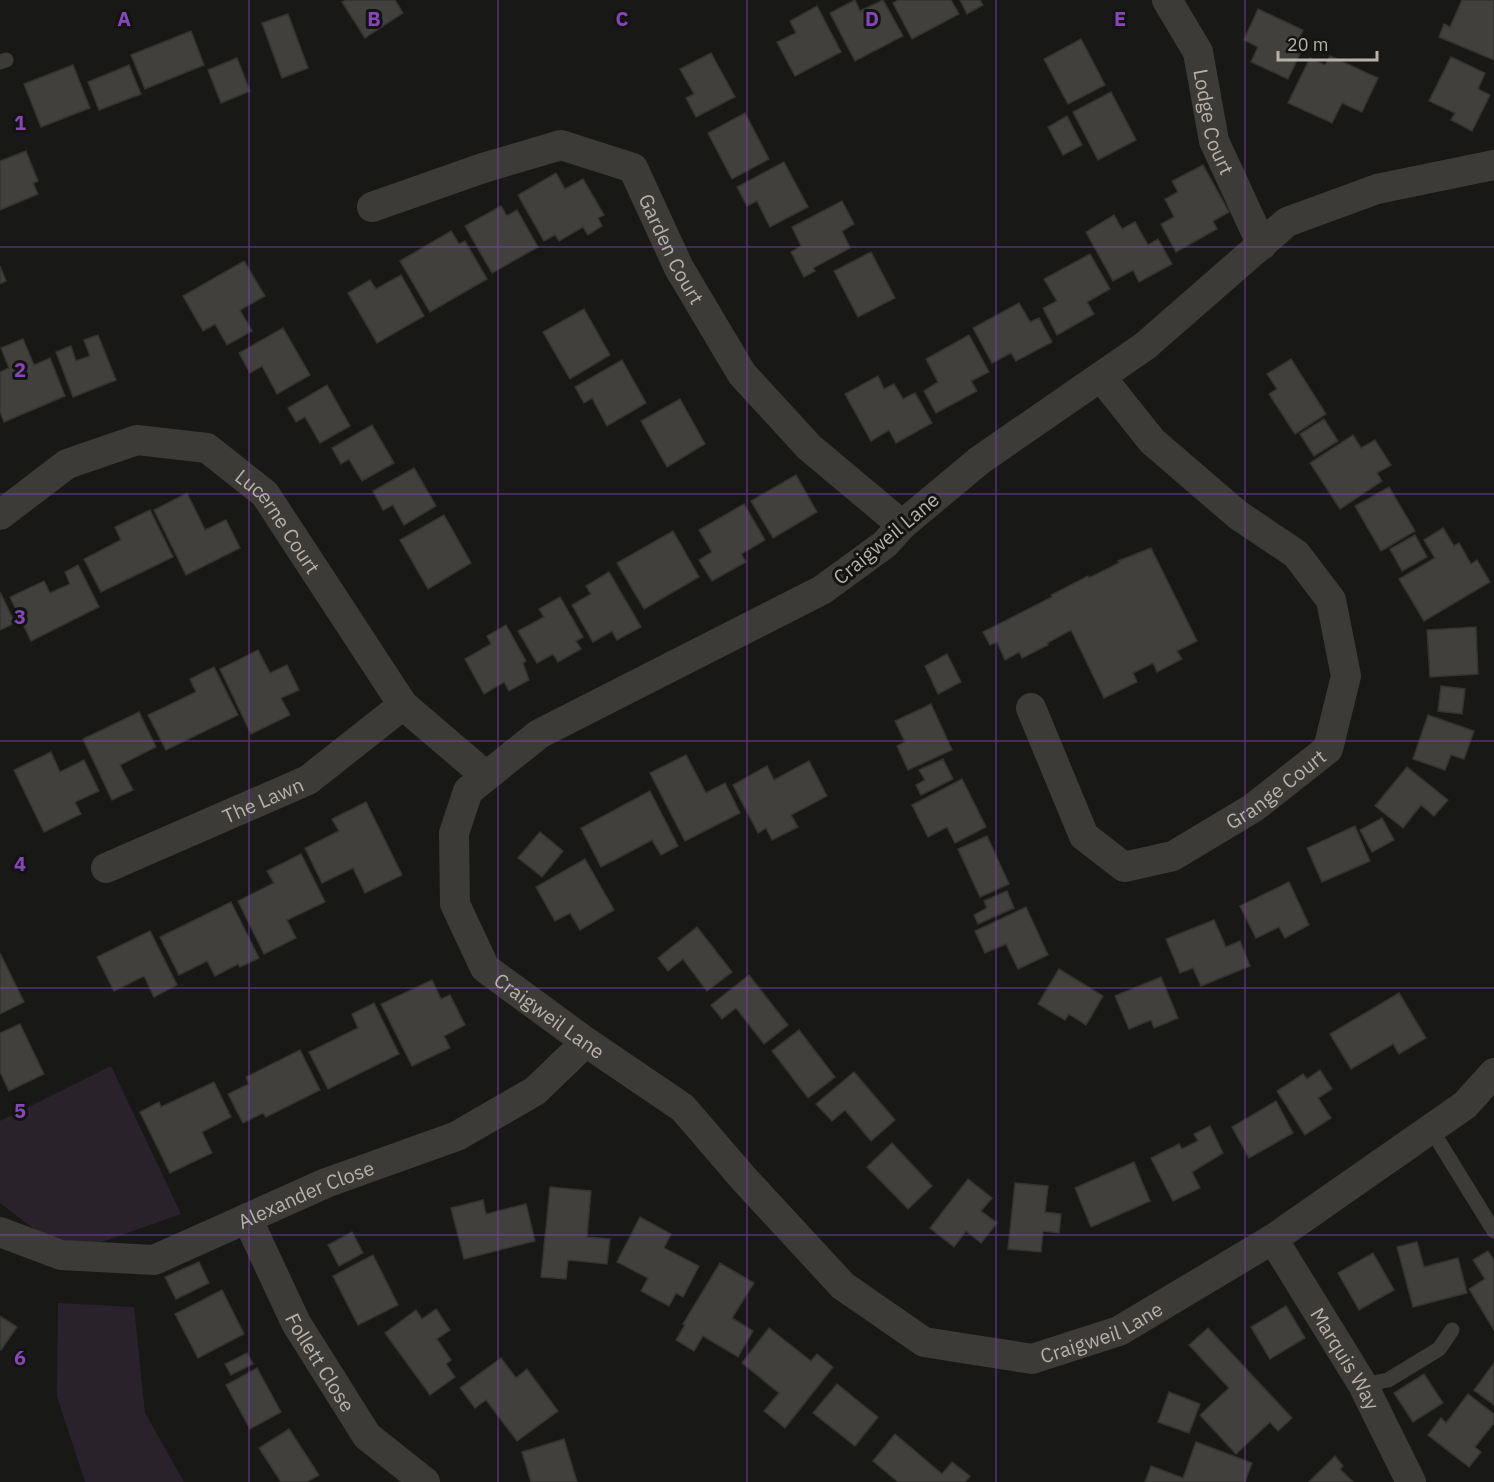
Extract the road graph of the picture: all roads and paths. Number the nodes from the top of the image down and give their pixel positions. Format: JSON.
{"nodes":[{"id":1,"x":1167,"y":0,"type":"edge"},
{"id":2,"x":1494,"y":165,"type":"edge"},
{"id":3,"x":372,"y":207,"type":"dead end"},
{"id":4,"x":1262,"y":245,"type":"junction"},
{"id":5,"x":1101,"y":377,"type":"junction"},
{"id":6,"x":0,"y":515,"type":"edge"},
{"id":7,"x":902,"y":525,"type":"junction"},
{"id":8,"x":403,"y":705,"type":"junction"},
{"id":9,"x":1031,"y":708,"type":"dead end"},
{"id":10,"x":486,"y":776,"type":"junction"},
{"id":11,"x":106,"y":868,"type":"dead end"},
{"id":12,"x":586,"y":1042,"type":"junction"},
{"id":13,"x":1494,"y":1073,"type":"edge"},
{"id":14,"x":1431,"y":1129,"type":"junction"},
{"id":15,"x":247,"y":1218,"type":"junction"},
{"id":16,"x":1494,"y":1231,"type":"edge"},
{"id":17,"x":0,"y":1232,"type":"edge"},
{"id":18,"x":1273,"y":1239,"type":"junction"},
{"id":19,"x":1452,"y":1330,"type":"dead end"},
{"id":20,"x":1363,"y":1385,"type":"junction"},
{"id":21,"x":425,"y":1482,"type":"edge"},
{"id":22,"x":1411,"y":1482,"type":"edge"}],
"edges":[{"from":1,"to":4,"type":"street","name":"Lodge Court"},
{"from":2,"to":4,"type":"street","name":"Craigweil Lane"},
{"from":3,"to":7,"type":"street","name":"Garden Court"},
{"from":4,"to":5,"type":"street","name":"Craigweil Lane"},
{"from":5,"to":7,"type":"street","name":"Craigweil Lane"},
{"from":5,"to":9,"type":"street","name":"Grange Court"},
{"from":6,"to":8,"type":"street","name":"Lucerne Court"},
{"from":7,"to":10,"type":"street","name":"Craigweil Lane"},
{"from":8,"to":10,"type":"street","name":"Lucerne Court"},
{"from":8,"to":11,"type":"street","name":"The Lawn"},
{"from":10,"to":12,"type":"street","name":"Craigweil Lane"},
{"from":12,"to":15,"type":"street","name":"Alexander Close"},
{"from":12,"to":18,"type":"street","name":"Craigweil Lane"},
{"from":13,"to":14,"type":"street","name":"Craigweil Lane"},
{"from":14,"to":16,"type":"lane"},
{"from":14,"to":18,"type":"street","name":"Craigweil Lane"},
{"from":15,"to":17,"type":"street","name":"Alexander Close"},
{"from":15,"to":21,"type":"street","name":"Follett Close"},
{"from":18,"to":20,"type":"street","name":"Marquis Way"},
{"from":19,"to":20,"type":"lane"},
{"from":20,"to":22,"type":"street","name":"Marquis Way"}]}
